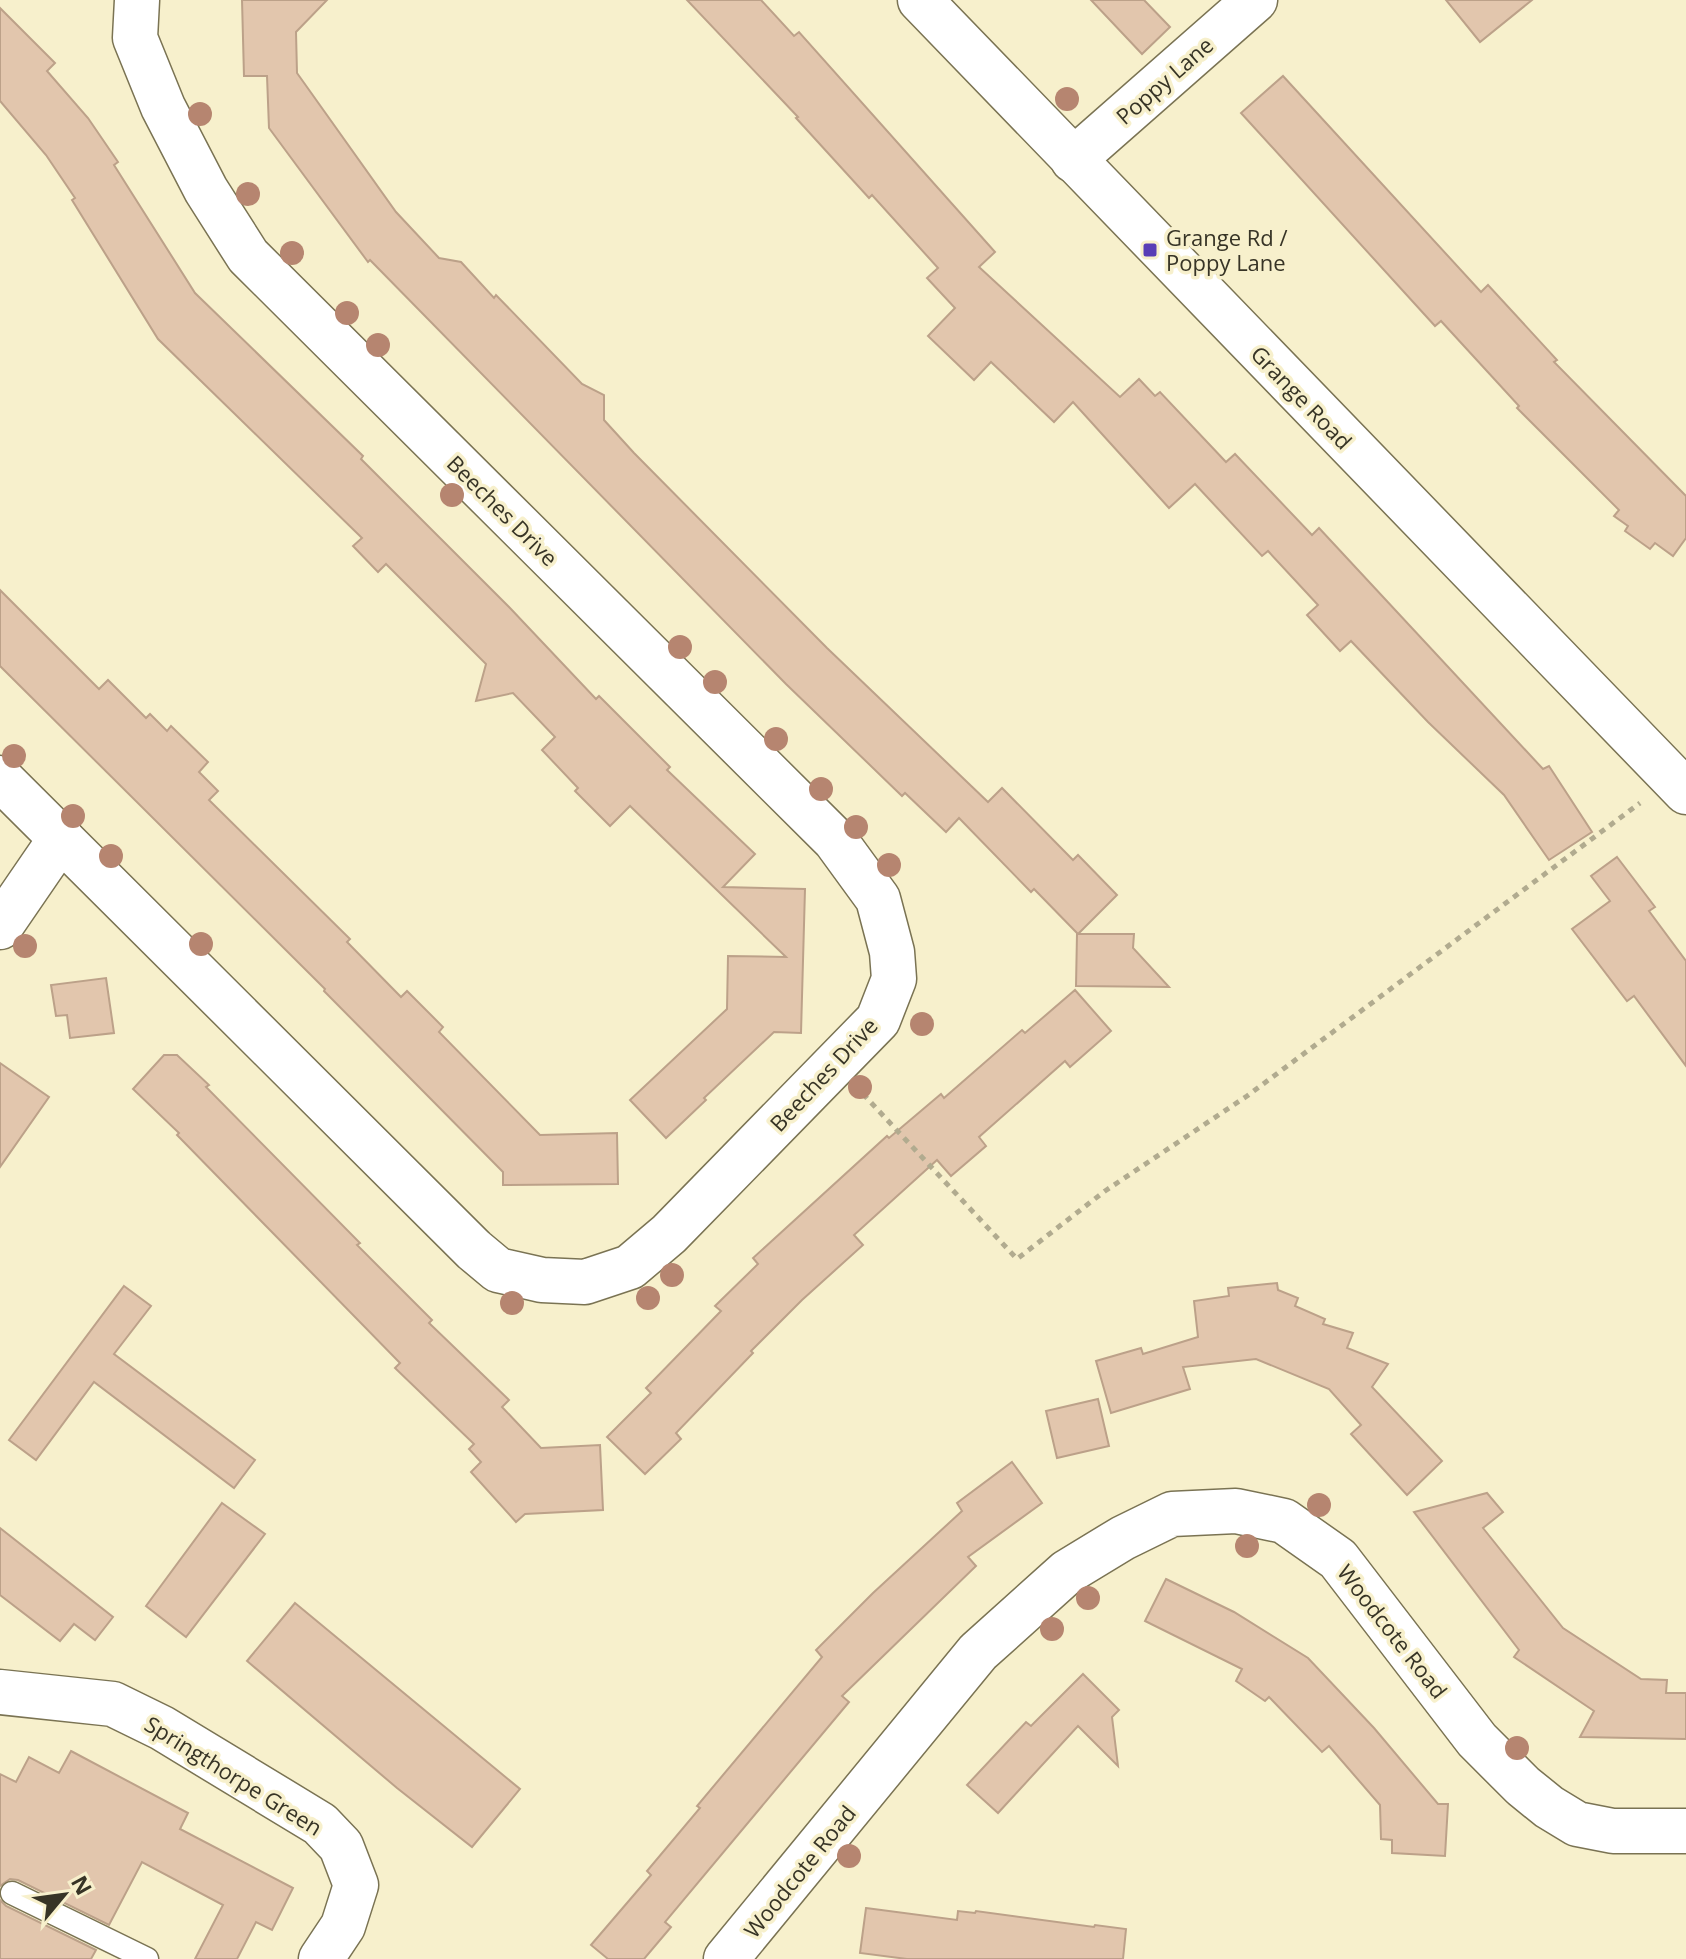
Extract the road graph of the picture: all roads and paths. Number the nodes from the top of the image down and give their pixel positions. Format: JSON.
{"nodes":[{"id":1,"x":107,"y":0,"type":"edge"},
{"id":2,"x":920,"y":0,"type":"edge"},
{"id":3,"x":1255,"y":0,"type":"edge"},
{"id":4,"x":136,"y":19,"type":"edge"},
{"id":5,"x":1073,"y":160,"type":"junction"},
{"id":6,"x":0,"y":778,"type":"edge"},
{"id":7,"x":1680,"y":785,"type":"edge"},
{"id":8,"x":61,"y":838,"type":"junction"},
{"id":9,"x":0,"y":927,"type":"edge"},
{"id":10,"x":835,"y":1064,"type":"junction"},
{"id":11,"x":0,"y":1692,"type":"edge"},
{"id":12,"x":1686,"y":1831,"type":"edge"},
{"id":13,"x":12,"y":1893,"type":"dead end"},
{"id":14,"x":147,"y":1959,"type":"edge"},
{"id":15,"x":321,"y":1959,"type":"edge"},
{"id":16,"x":726,"y":1959,"type":"edge"}],
"edges":[{"from":1,"to":4,"type":"street","name":"Beeches Drive"},
{"from":2,"to":5,"type":"street","name":"Grange Road"},
{"from":3,"to":5,"type":"street","name":"Poppy Lane"},
{"from":4,"to":10,"type":"street","name":"Beeches Drive"},
{"from":5,"to":7,"type":"street","name":"Grange Road"},
{"from":6,"to":8,"type":"street","name":"Beeches Drive"},
{"from":7,"to":10,"type":"path"},
{"from":8,"to":9,"type":"street"},
{"from":8,"to":10,"type":"street","name":"Beeches Drive"},
{"from":11,"to":15,"type":"street","name":"Springthorpe Green"},
{"from":12,"to":16,"type":"street","name":"Woodcote Road"},
{"from":13,"to":14,"type":"lane"}]}
